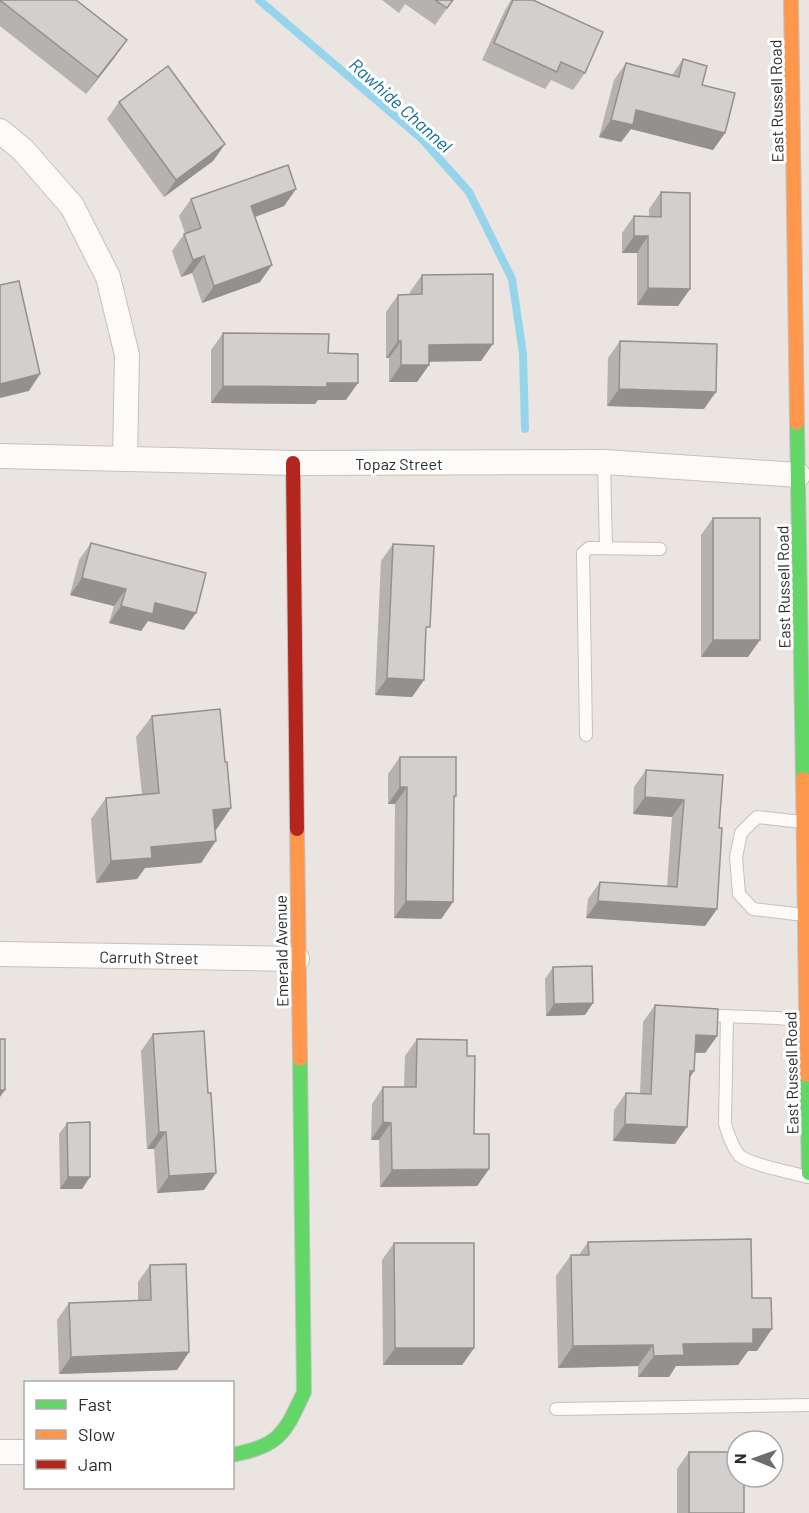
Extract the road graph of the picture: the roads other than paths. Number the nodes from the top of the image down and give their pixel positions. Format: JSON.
{"nodes":[{"id":1,"x":791,"y":0,"type":"edge"},
{"id":2,"x":0,"y":131,"type":"edge"},
{"id":3,"x":794,"y":182,"type":"junction"},
{"id":4,"x":808,"y":221,"type":"edge"},
{"id":5,"x":0,"y":456,"type":"edge"},
{"id":6,"x":125,"y":459,"type":"junction"},
{"id":7,"x":604,"y":462,"type":"junction"},
{"id":8,"x":293,"y":463,"type":"junction"},
{"id":9,"x":798,"y":475,"type":"junction"},
{"id":10,"x":606,"y":548,"type":"junction"},
{"id":11,"x":660,"y":549,"type":"dead end"},
{"id":12,"x":586,"y":735,"type":"dead end"},
{"id":13,"x":804,"y":822,"type":"junction"},
{"id":14,"x":805,"y":915,"type":"junction"},
{"id":15,"x":0,"y":954,"type":"edge"},
{"id":16,"x":297,"y":959,"type":"junction"},
{"id":17,"x":708,"y":1015,"type":"edge"},
{"id":18,"x":727,"y":1016,"type":"junction"},
{"id":19,"x":807,"y":1022,"type":"junction"},
{"id":20,"x":809,"y":1173,"type":"edge"},
{"id":21,"x":809,"y":1177,"type":"edge"},
{"id":22,"x":809,"y":1405,"type":"edge"},
{"id":23,"x":556,"y":1409,"type":"dead end"},
{"id":24,"x":0,"y":1452,"type":"edge"},
{"id":25,"x":24,"y":1452,"type":"edge"},
{"id":26,"x":234,"y":1455,"type":"edge"}],
"edges":[{"from":1,"to":3,"type":"main road","name":"East Russell Road"},
{"from":2,"to":6,"type":"street"},
{"from":3,"to":4,"type":"main road"},
{"from":3,"to":9,"type":"main road","name":"East Russell Road"},
{"from":5,"to":6,"type":"street","name":"Topaz Street"},
{"from":6,"to":8,"type":"street","name":"Topaz Street"},
{"from":7,"to":8,"type":"street","name":"Topaz Street"},
{"from":7,"to":9,"type":"street","name":"Topaz Street"},
{"from":7,"to":10,"type":"lane"},
{"from":8,"to":16,"type":"main road","name":"Emerald Avenue"},
{"from":9,"to":13,"type":"main road","name":"East Russell Road"},
{"from":10,"to":11,"type":"lane"},
{"from":10,"to":12,"type":"lane"},
{"from":13,"to":14,"type":"main road","name":"East Russell Road"},
{"from":13,"to":14,"type":"lane"},
{"from":14,"to":19,"type":"main road","name":"East Russell Road"},
{"from":15,"to":16,"type":"street","name":"Carruth Street"},
{"from":16,"to":26,"type":"main road","name":"Emerald Avenue"},
{"from":17,"to":18,"type":"lane"},
{"from":18,"to":19,"type":"lane"},
{"from":18,"to":21,"type":"lane"},
{"from":19,"to":20,"type":"main road","name":"East Russell Road"},
{"from":22,"to":23,"type":"lane"},
{"from":24,"to":25,"type":"street"}]}
